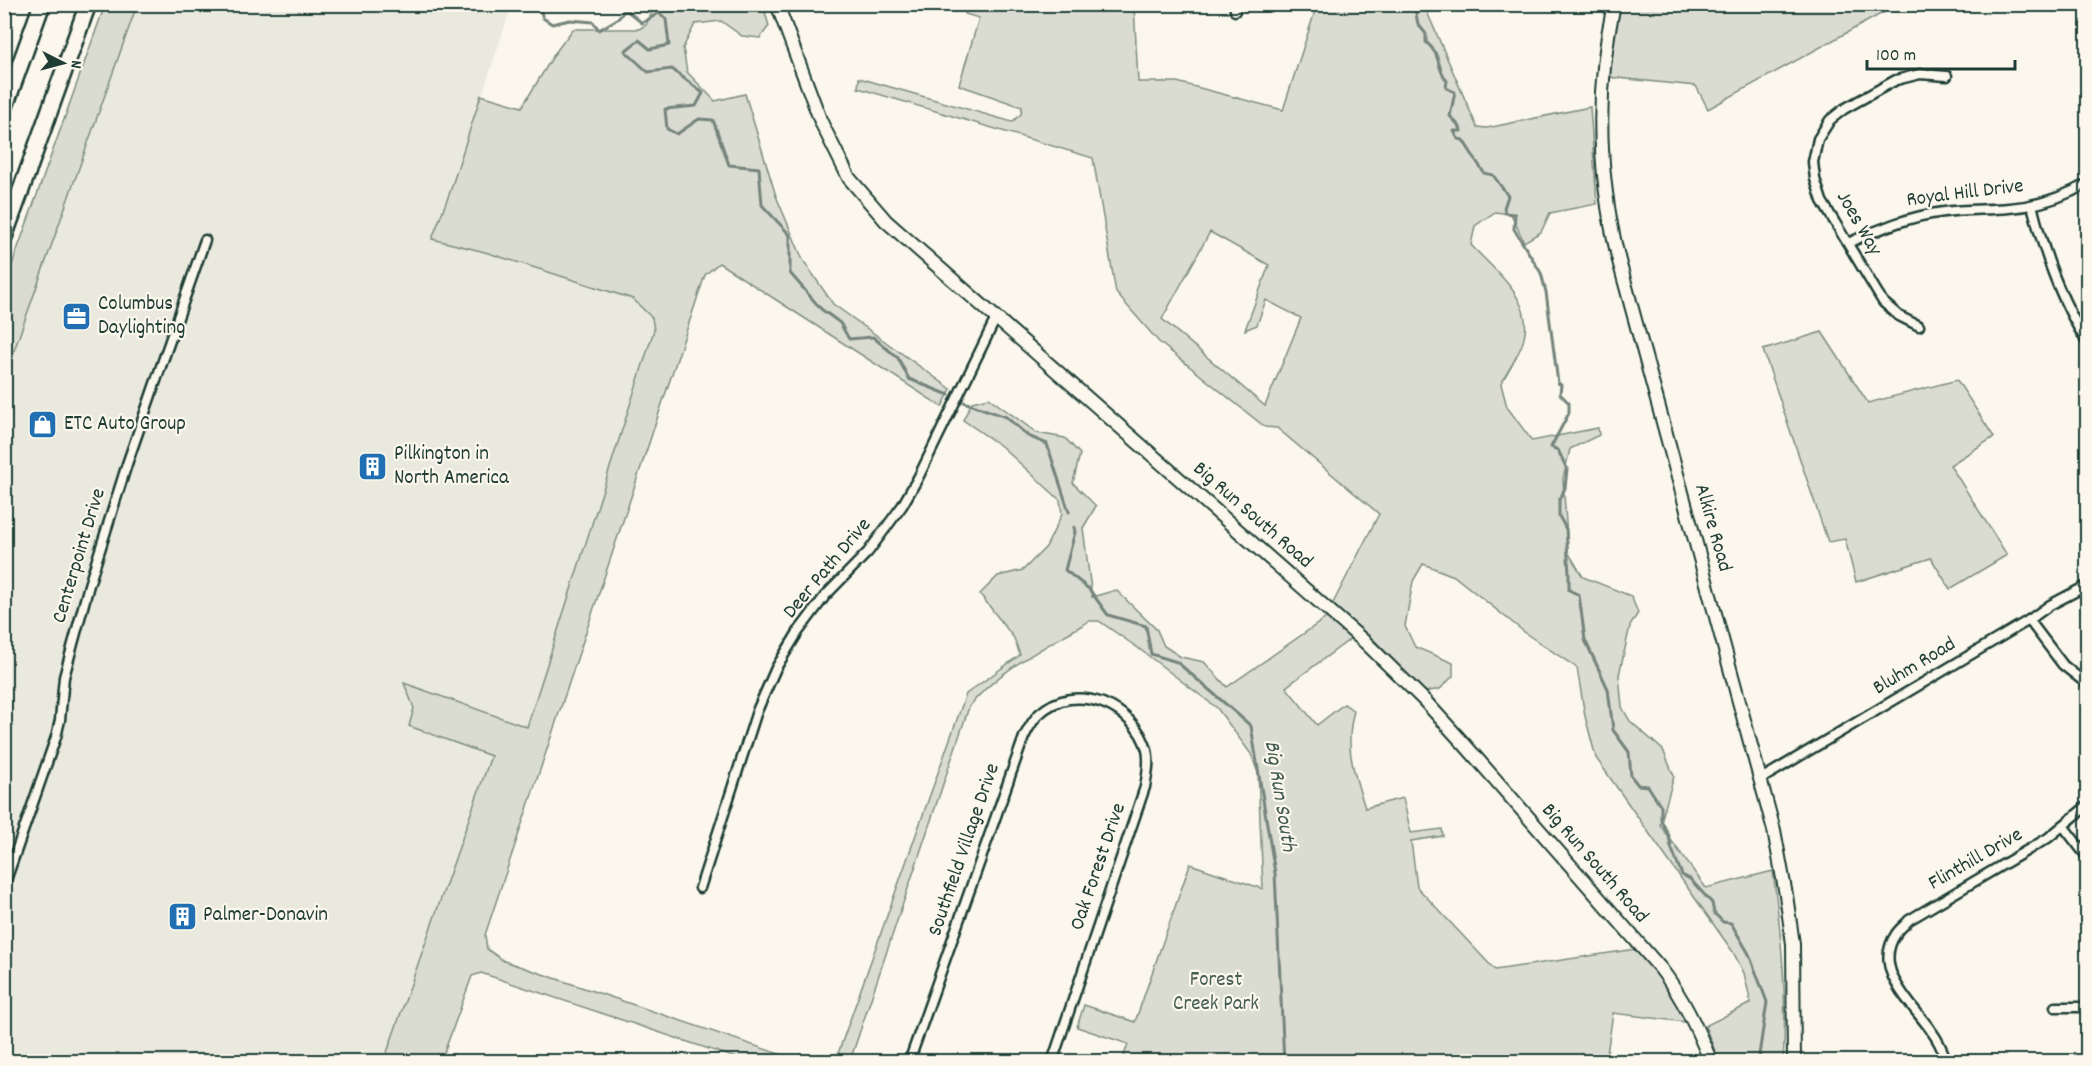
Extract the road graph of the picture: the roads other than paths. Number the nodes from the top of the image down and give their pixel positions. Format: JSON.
{"nodes":[{"id":1,"x":42,"y":4,"type":"edge"},
{"id":2,"x":88,"y":4,"type":"edge"},
{"id":3,"x":777,"y":4,"type":"edge"},
{"id":4,"x":1614,"y":4,"type":"edge"},
{"id":5,"x":1947,"y":76,"type":"dead end"},
{"id":6,"x":4,"y":109,"type":"edge"},
{"id":7,"x":2088,"y":183,"type":"edge"},
{"id":8,"x":2032,"y":204,"type":"junction"},
{"id":9,"x":4,"y":237,"type":"edge"},
{"id":10,"x":205,"y":240,"type":"dead end"},
{"id":11,"x":1848,"y":243,"type":"junction"},
{"id":12,"x":996,"y":318,"type":"junction"},
{"id":13,"x":1919,"y":326,"type":"dead end"},
{"id":14,"x":2088,"y":344,"type":"edge"},
{"id":15,"x":2088,"y":585,"type":"edge"},
{"id":16,"x":2029,"y":620,"type":"junction"},
{"id":17,"x":2088,"y":685,"type":"edge"},
{"id":18,"x":1098,"y":701,"type":"joint"},
{"id":19,"x":1761,"y":779,"type":"junction"},
{"id":20,"x":2088,"y":806,"type":"edge"},
{"id":21,"x":2064,"y":827,"type":"junction"},
{"id":22,"x":2088,"y":858,"type":"edge"},
{"id":23,"x":4,"y":886,"type":"edge"},
{"id":24,"x":700,"y":888,"type":"dead end"},
{"id":25,"x":2055,"y":1007,"type":"dead end"},
{"id":26,"x":2088,"y":1007,"type":"edge"},
{"id":27,"x":909,"y":1062,"type":"edge"},
{"id":28,"x":1052,"y":1062,"type":"edge"},
{"id":29,"x":1711,"y":1062,"type":"edge"},
{"id":30,"x":1794,"y":1062,"type":"edge"},
{"id":31,"x":1947,"y":1062,"type":"edge"}],
"edges":[{"from":1,"to":6,"type":"highway"},
{"from":2,"to":9,"type":"highway"},
{"from":3,"to":12,"type":"street","name":"Big Run South Road"},
{"from":4,"to":19,"type":"street","name":"Alkire Road"},
{"from":5,"to":11,"type":"street","name":"Joes Way"},
{"from":7,"to":8,"type":"street","name":"Royal Hill Drive"},
{"from":8,"to":11,"type":"street","name":"Royal Hill Drive"},
{"from":8,"to":14,"type":"street"},
{"from":10,"to":23,"type":"street","name":"Centerpoint Drive"},
{"from":11,"to":13,"type":"street","name":"Joes Way"},
{"from":12,"to":24,"type":"street","name":"Deer Path Drive"},
{"from":12,"to":29,"type":"street","name":"Big Run South Road"},
{"from":15,"to":16,"type":"street","name":"Bluhm Road"},
{"from":16,"to":17,"type":"street"},
{"from":16,"to":19,"type":"street","name":"Bluhm Road"},
{"from":18,"to":27,"type":"street","name":"Southfield Village Drive"},
{"from":18,"to":28,"type":"street","name":"Oak Forest Drive"},
{"from":19,"to":30,"type":"street","name":"Alkire Road"},
{"from":20,"to":21,"type":"street","name":"Flinthill Drive"},
{"from":21,"to":22,"type":"street"},
{"from":21,"to":31,"type":"street","name":"Flinthill Drive"},
{"from":25,"to":26,"type":"street"}]}
